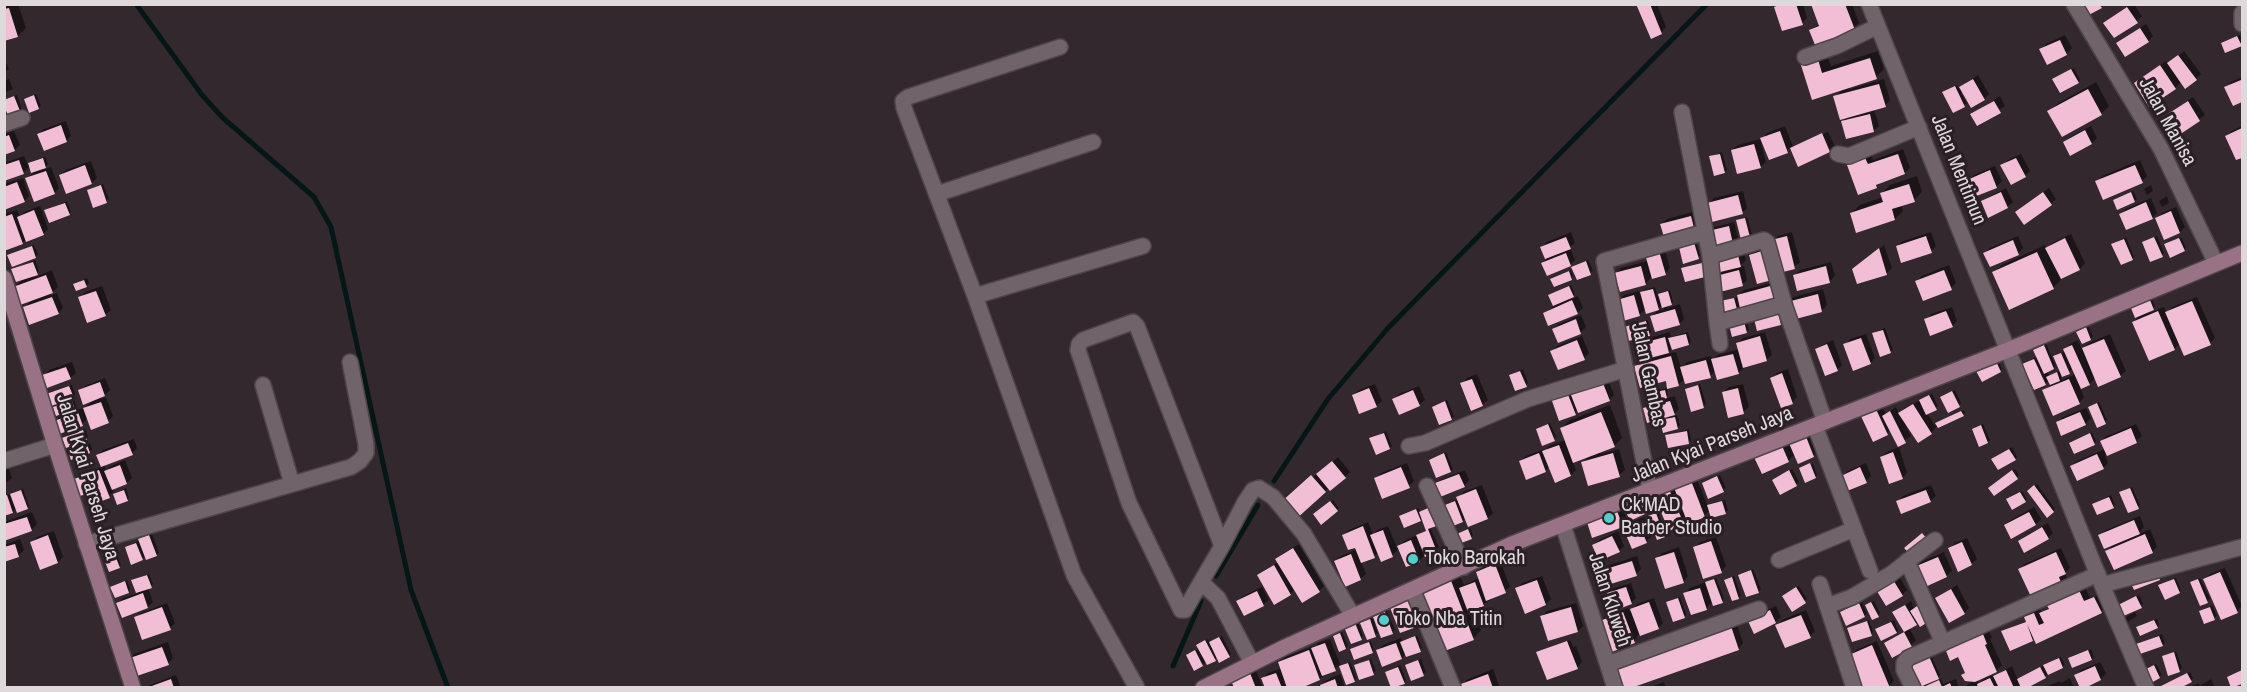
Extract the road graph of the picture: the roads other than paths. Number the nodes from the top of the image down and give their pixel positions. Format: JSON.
{"nodes":[{"id":1,"x":1869,"y":4,"type":"edge"},
{"id":2,"x":2074,"y":4,"type":"edge"},
{"id":3,"x":2242,"y":13,"type":"edge"},
{"id":4,"x":2242,"y":24,"type":"edge"},
{"id":5,"x":1878,"y":26,"type":"junction"},
{"id":6,"x":1060,"y":47,"type":"dead end"},
{"id":7,"x":1805,"y":57,"type":"dead end"},
{"id":8,"x":1682,"y":112,"type":"dead end"},
{"id":9,"x":22,"y":118,"type":"dead end"},
{"id":10,"x":4,"y":124,"type":"edge"},
{"id":11,"x":1919,"y":127,"type":"junction"},
{"id":12,"x":1093,"y":142,"type":"dead end"},
{"id":13,"x":1838,"y":154,"type":"dead end"},
{"id":14,"x":937,"y":194,"type":"junction"},
{"id":15,"x":1705,"y":232,"type":"junction"},
{"id":16,"x":1143,"y":246,"type":"dead end"},
{"id":17,"x":2242,"y":253,"type":"edge"},
{"id":18,"x":1710,"y":256,"type":"junction"},
{"id":19,"x":2216,"y":263,"type":"junction"},
{"id":20,"x":4,"y":278,"type":"edge"},
{"id":21,"x":7,"y":295,"type":"edge"},
{"id":22,"x":975,"y":296,"type":"junction"},
{"id":23,"x":1784,"y":304,"type":"junction"},
{"id":24,"x":1717,"y":323,"type":"junction"},
{"id":25,"x":1720,"y":344,"type":"dead end"},
{"id":26,"x":2008,"y":350,"type":"junction"},
{"id":27,"x":350,"y":362,"type":"dead end"},
{"id":28,"x":1626,"y":369,"type":"junction"},
{"id":29,"x":263,"y":385,"type":"dead end"},
{"id":30,"x":1820,"y":424,"type":"junction"},
{"id":31,"x":54,"y":445,"type":"junction"},
{"id":32,"x":1409,"y":446,"type":"dead end"},
{"id":33,"x":4,"y":461,"type":"edge"},
{"id":34,"x":292,"y":484,"type":"junction"},
{"id":35,"x":1427,"y":486,"type":"dead end"},
{"id":36,"x":1650,"y":492,"type":"junction"},
{"id":37,"x":1563,"y":525,"type":"junction"},
{"id":38,"x":1854,"y":529,"type":"junction"},
{"id":39,"x":1935,"y":540,"type":"dead end"},
{"id":40,"x":86,"y":544,"type":"junction"},
{"id":41,"x":1222,"y":546,"type":"junction"},
{"id":42,"x":2242,"y":546,"type":"edge"},
{"id":43,"x":1779,"y":560,"type":"dead end"},
{"id":44,"x":1907,"y":561,"type":"junction"},
{"id":45,"x":1464,"y":567,"type":"junction"},
{"id":46,"x":1870,"y":572,"type":"dead end"},
{"id":47,"x":2100,"y":580,"type":"junction"},
{"id":48,"x":1201,"y":582,"type":"junction"},
{"id":49,"x":1820,"y":584,"type":"dead end"},
{"id":50,"x":1413,"y":591,"type":"junction"},
{"id":51,"x":1827,"y":606,"type":"junction"},
{"id":52,"x":1759,"y":609,"type":"dead end"},
{"id":53,"x":1353,"y":616,"type":"junction"},
{"id":54,"x":1943,"y":643,"type":"junction"},
{"id":55,"x":1252,"y":663,"type":"junction"},
{"id":56,"x":1608,"y":664,"type":"junction"},
{"id":57,"x":133,"y":687,"type":"edge"},
{"id":58,"x":1137,"y":687,"type":"edge"},
{"id":59,"x":1203,"y":687,"type":"edge"},
{"id":60,"x":1452,"y":687,"type":"edge"},
{"id":61,"x":1615,"y":687,"type":"edge"},
{"id":62,"x":1854,"y":687,"type":"edge"},
{"id":63,"x":1913,"y":687,"type":"edge"},
{"id":64,"x":2146,"y":687,"type":"edge"}],
"edges":[{"from":1,"to":5,"type":"street","name":"Jalan Mentimun"},
{"from":2,"to":19,"type":"street","name":"Jalan Manisa"},
{"from":3,"to":4,"type":"street"},
{"from":5,"to":7,"type":"street"},
{"from":5,"to":11,"type":"street","name":"Jalan Mentimun"},
{"from":6,"to":14,"type":"street"},
{"from":8,"to":15,"type":"street"},
{"from":9,"to":10,"type":"street"},
{"from":11,"to":13,"type":"street"},
{"from":11,"to":26,"type":"street","name":"Jalan Mentimun"},
{"from":12,"to":14,"type":"street"},
{"from":14,"to":22,"type":"street"},
{"from":15,"to":18,"type":"street"},
{"from":15,"to":28,"type":"street","name":"Jalan Gambas"},
{"from":16,"to":22,"type":"street"},
{"from":17,"to":19,"type":"main road","name":"Jalan Kyai Parseh Jaya"},
{"from":18,"to":23,"type":"street"},
{"from":18,"to":24,"type":"street"},
{"from":19,"to":26,"type":"main road","name":"Jalan Kyai Parseh Jaya"},
{"from":20,"to":21,"type":"main road","name":"Jalan Kyai Parseh Jaya"},
{"from":21,"to":31,"type":"main road","name":"Jalan Kyai Parseh Jaya"},
{"from":22,"to":58,"type":"street"},
{"from":23,"to":24,"type":"street"},
{"from":23,"to":30,"type":"street"},
{"from":24,"to":25,"type":"street"},
{"from":26,"to":30,"type":"main road","name":"Jalan Kyai Parseh Jaya"},
{"from":26,"to":47,"type":"street","name":"Jalan Mentimun"},
{"from":27,"to":34,"type":"street"},
{"from":28,"to":32,"type":"street"},
{"from":28,"to":36,"type":"street","name":"Jalan Gambas"},
{"from":29,"to":34,"type":"street"},
{"from":30,"to":36,"type":"main road","name":"Jalan Kyai Parseh Jaya"},
{"from":30,"to":38,"type":"street"},
{"from":31,"to":33,"type":"street"},
{"from":31,"to":40,"type":"main road","name":"Jalan Kyai Parseh Jaya"},
{"from":34,"to":40,"type":"street"},
{"from":35,"to":45,"type":"street"},
{"from":36,"to":37,"type":"main road","name":"Jalan Kyai Parseh Jaya"},
{"from":37,"to":45,"type":"main road","name":"Jalan Kyai Parseh Jaya"},
{"from":37,"to":56,"type":"street","name":"Jalan Kluweh"},
{"from":38,"to":43,"type":"street"},
{"from":38,"to":46,"type":"street"},
{"from":39,"to":44,"type":"street"},
{"from":40,"to":57,"type":"main road","name":"Jalan Kyai Parseh Jaya"},
{"from":41,"to":48,"type":"street"},
{"from":41,"to":48,"type":"street"},
{"from":41,"to":53,"type":"street"},
{"from":42,"to":47,"type":"street"},
{"from":44,"to":51,"type":"street"},
{"from":44,"to":54,"type":"street"},
{"from":45,"to":50,"type":"main road","name":"Jalan Kyai Parseh Jaya"},
{"from":47,"to":54,"type":"street"},
{"from":47,"to":64,"type":"street","name":"Jalan Mentimun"},
{"from":48,"to":55,"type":"street"},
{"from":49,"to":51,"type":"street"},
{"from":50,"to":53,"type":"main road","name":"Jalan Kyai Parseh Jaya"},
{"from":50,"to":60,"type":"street"},
{"from":51,"to":62,"type":"street"},
{"from":52,"to":56,"type":"street"},
{"from":53,"to":55,"type":"main road","name":"Jalan Kyai Parseh Jaya"},
{"from":54,"to":63,"type":"street"},
{"from":55,"to":59,"type":"main road","name":"Jalan Kyai Parseh Jaya"},
{"from":56,"to":61,"type":"street","name":"Jalan Kluweh"}]}
